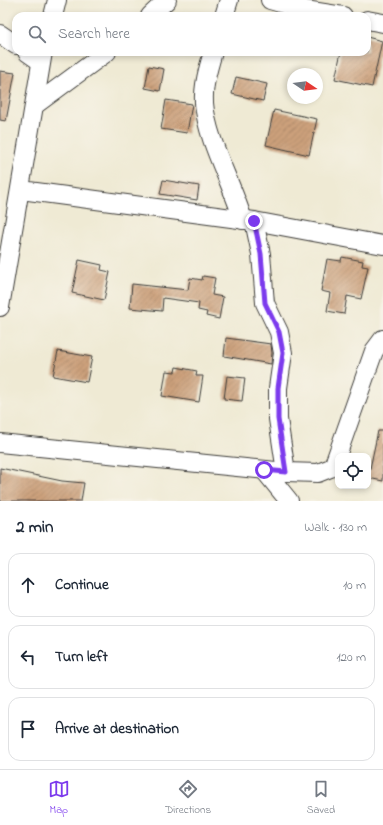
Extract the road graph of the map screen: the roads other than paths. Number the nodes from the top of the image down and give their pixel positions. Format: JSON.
{"nodes":[{"id":1,"x":57,"y":0,"type":"edge"},
{"id":2,"x":167,"y":0,"type":"edge"},
{"id":3,"x":229,"y":0,"type":"edge"},
{"id":4,"x":270,"y":0,"type":"edge"},
{"id":5,"x":54,"y":12,"type":"edge"},
{"id":6,"x":154,"y":12,"type":"edge"},
{"id":7,"x":225,"y":12,"type":"edge"},
{"id":8,"x":318,"y":12,"type":"edge"},
{"id":9,"x":371,"y":21,"type":"edge"},
{"id":10,"x":383,"y":23,"type":"edge"},
{"id":11,"x":0,"y":34,"type":"edge"},
{"id":12,"x":12,"y":42,"type":"edge"},
{"id":13,"x":37,"y":56,"type":"edge"},
{"id":14,"x":102,"y":56,"type":"edge"},
{"id":15,"x":212,"y":56,"type":"edge"},
{"id":16,"x":35,"y":105,"type":"junction"},
{"id":17,"x":21,"y":190,"type":"junction"},
{"id":18,"x":249,"y":220,"type":"junction"},
{"id":19,"x":383,"y":245,"type":"edge"},
{"id":20,"x":0,"y":307,"type":"edge"},
{"id":21,"x":383,"y":339,"type":"edge"},
{"id":22,"x":0,"y":443,"type":"edge"},
{"id":23,"x":264,"y":470,"type":"junction"},
{"id":24,"x":286,"y":472,"type":"junction"},
{"id":25,"x":289,"y":501,"type":"edge"}],
"edges":[{"from":1,"to":5,"type":"street"},
{"from":2,"to":6,"type":"street"},
{"from":3,"to":7,"type":"street"},
{"from":4,"to":8,"type":"street"},
{"from":9,"to":10,"type":"street"},
{"from":11,"to":12,"type":"street"},
{"from":13,"to":16,"type":"street"},
{"from":14,"to":16,"type":"street"},
{"from":15,"to":18,"type":"street"},
{"from":16,"to":17,"type":"street"},
{"from":17,"to":18,"type":"street"},
{"from":17,"to":20,"type":"street"},
{"from":18,"to":19,"type":"street"},
{"from":18,"to":24,"type":"street"},
{"from":21,"to":24,"type":"street"},
{"from":22,"to":23,"type":"street"},
{"from":23,"to":24,"type":"street"},
{"from":23,"to":25,"type":"street"}]}
